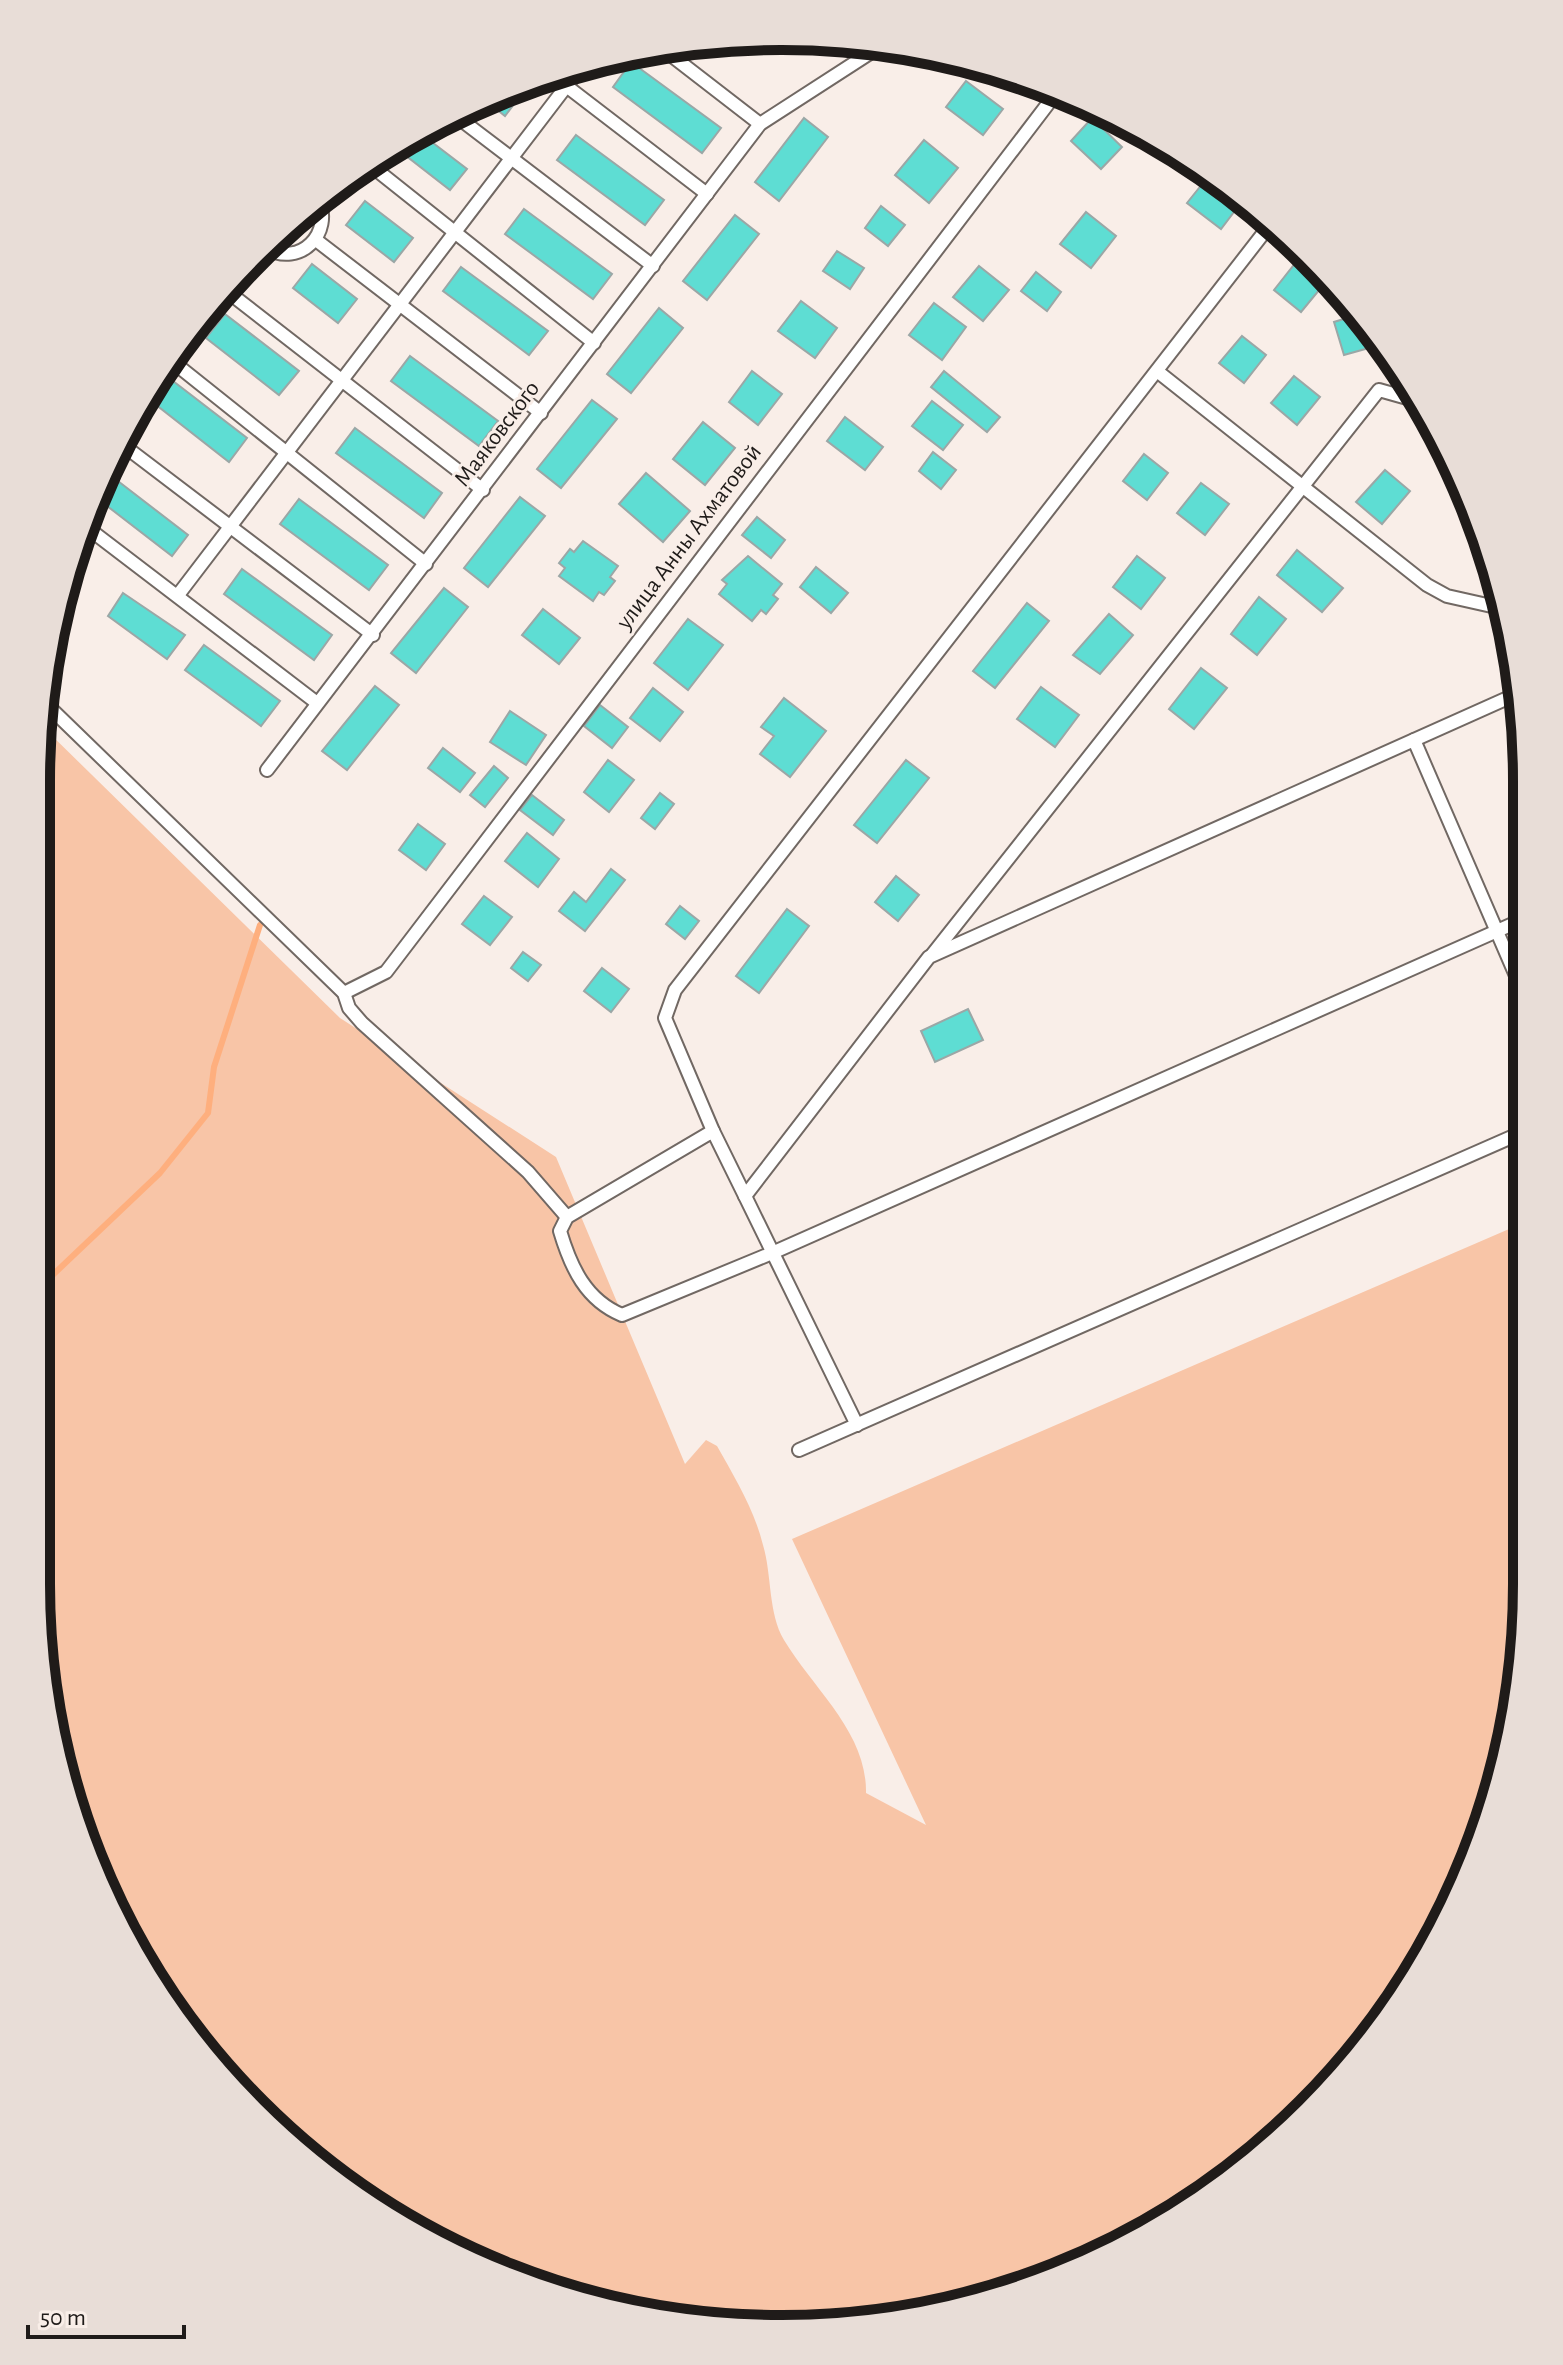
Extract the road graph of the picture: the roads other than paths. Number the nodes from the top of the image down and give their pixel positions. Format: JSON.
{"nodes":[{"id":1,"x":867,"y":55,"type":"edge"},
{"id":2,"x":675,"y":58,"type":"edge"},
{"id":3,"x":570,"y":82,"type":"edge"},
{"id":4,"x":564,"y":84,"type":"edge"},
{"id":5,"x":567,"y":86,"type":"junction"},
{"id":6,"x":1050,"y":102,"type":"edge"},
{"id":7,"x":464,"y":122,"type":"edge"},
{"id":8,"x":760,"y":124,"type":"junction"},
{"id":9,"x":511,"y":157,"type":"junction"},
{"id":10,"x":378,"y":171,"type":"edge"},
{"id":11,"x":707,"y":194,"type":"junction"},
{"id":12,"x":322,"y":213,"type":"edge"},
{"id":13,"x":455,"y":230,"type":"junction"},
{"id":14,"x":1264,"y":232,"type":"edge"},
{"id":15,"x":316,"y":240,"type":"junction"},
{"id":16,"x":278,"y":251,"type":"edge"},
{"id":17,"x":653,"y":266,"type":"junction"},
{"id":18,"x":234,"y":296,"type":"edge"},
{"id":19,"x":400,"y":304,"type":"junction"},
{"id":20,"x":594,"y":343,"type":"junction"},
{"id":21,"x":179,"y":367,"type":"edge"},
{"id":22,"x":1157,"y":371,"type":"junction"},
{"id":23,"x":342,"y":380,"type":"junction"},
{"id":24,"x":1403,"y":397,"type":"edge"},
{"id":25,"x":541,"y":413,"type":"junction"},
{"id":26,"x":129,"y":450,"type":"edge"},
{"id":27,"x":288,"y":453,"type":"junction"},
{"id":28,"x":1301,"y":488,"type":"junction"},
{"id":29,"x":483,"y":490,"type":"junction"},
{"id":30,"x":232,"y":526,"type":"junction"},
{"id":31,"x":94,"y":533,"type":"edge"},
{"id":32,"x":426,"y":564,"type":"junction"},
{"id":33,"x":178,"y":595,"type":"junction"},
{"id":34,"x":1491,"y":606,"type":"edge"},
{"id":35,"x":373,"y":635,"type":"junction"},
{"id":36,"x":1508,"y":698,"type":"edge"},
{"id":37,"x":317,"y":703,"type":"junction"},
{"id":38,"x":54,"y":712,"type":"edge"},
{"id":39,"x":1414,"y":740,"type":"junction"},
{"id":40,"x":267,"y":770,"type":"dead end"},
{"id":41,"x":1513,"y":924,"type":"edge"},
{"id":42,"x":1496,"y":931,"type":"junction"},
{"id":43,"x":929,"y":957,"type":"junction"},
{"id":44,"x":1513,"y":969,"type":"edge"},
{"id":45,"x":344,"y":993,"type":"junction"},
{"id":46,"x":713,"y":1131,"type":"junction"},
{"id":47,"x":1513,"y":1136,"type":"edge"},
{"id":48,"x":745,"y":1196,"type":"junction"},
{"id":49,"x":567,"y":1217,"type":"junction"},
{"id":50,"x":772,"y":1253,"type":"junction"},
{"id":51,"x":857,"y":1425,"type":"junction"},
{"id":52,"x":799,"y":1450,"type":"dead end"}],
"edges":[{"from":1,"to":8,"type":"lane"},
{"from":2,"to":8,"type":"lane"},
{"from":3,"to":5,"type":"lane"},
{"from":4,"to":5,"type":"lane"},
{"from":5,"to":9,"type":"lane"},
{"from":5,"to":11,"type":"lane"},
{"from":6,"to":45,"type":"lane","name":"улица Анны Ахматовой"},
{"from":7,"to":9,"type":"lane"},
{"from":8,"to":11,"type":"lane","name":"Маяковского"},
{"from":9,"to":13,"type":"lane"},
{"from":9,"to":17,"type":"lane"},
{"from":10,"to":13,"type":"lane"},
{"from":11,"to":17,"type":"lane","name":"Маяковского"},
{"from":12,"to":15,"type":"lane"},
{"from":13,"to":19,"type":"lane"},
{"from":13,"to":20,"type":"lane"},
{"from":14,"to":22,"type":"lane"},
{"from":15,"to":16,"type":"lane"},
{"from":15,"to":19,"type":"lane"},
{"from":17,"to":20,"type":"lane","name":"Маяковского"},
{"from":18,"to":23,"type":"lane"},
{"from":19,"to":23,"type":"lane"},
{"from":19,"to":25,"type":"lane"},
{"from":20,"to":25,"type":"lane","name":"Маяковского"},
{"from":21,"to":27,"type":"lane"},
{"from":22,"to":28,"type":"lane"},
{"from":22,"to":46,"type":"lane"},
{"from":23,"to":27,"type":"lane"},
{"from":23,"to":29,"type":"lane"},
{"from":24,"to":28,"type":"lane"},
{"from":25,"to":29,"type":"lane","name":"Маяковского"},
{"from":26,"to":30,"type":"lane"},
{"from":27,"to":30,"type":"lane"},
{"from":27,"to":32,"type":"lane"},
{"from":28,"to":34,"type":"lane"},
{"from":28,"to":43,"type":"lane"},
{"from":29,"to":32,"type":"lane","name":"Маяковского"},
{"from":30,"to":33,"type":"lane"},
{"from":30,"to":35,"type":"lane"},
{"from":31,"to":33,"type":"lane"},
{"from":32,"to":35,"type":"lane","name":"Маяковского"},
{"from":33,"to":37,"type":"lane"},
{"from":35,"to":37,"type":"lane","name":"Маяковского"},
{"from":36,"to":39,"type":"lane"},
{"from":37,"to":40,"type":"lane","name":"Маяковского"},
{"from":38,"to":45,"type":"lane"},
{"from":39,"to":42,"type":"lane"},
{"from":39,"to":43,"type":"lane"},
{"from":41,"to":42,"type":"lane"},
{"from":42,"to":44,"type":"lane"},
{"from":42,"to":50,"type":"lane"},
{"from":43,"to":48,"type":"lane"},
{"from":45,"to":49,"type":"lane"},
{"from":46,"to":48,"type":"lane"},
{"from":46,"to":49,"type":"lane"},
{"from":47,"to":51,"type":"lane"},
{"from":48,"to":50,"type":"lane"},
{"from":49,"to":50,"type":"lane"},
{"from":50,"to":51,"type":"lane"},
{"from":51,"to":52,"type":"lane"}]}
